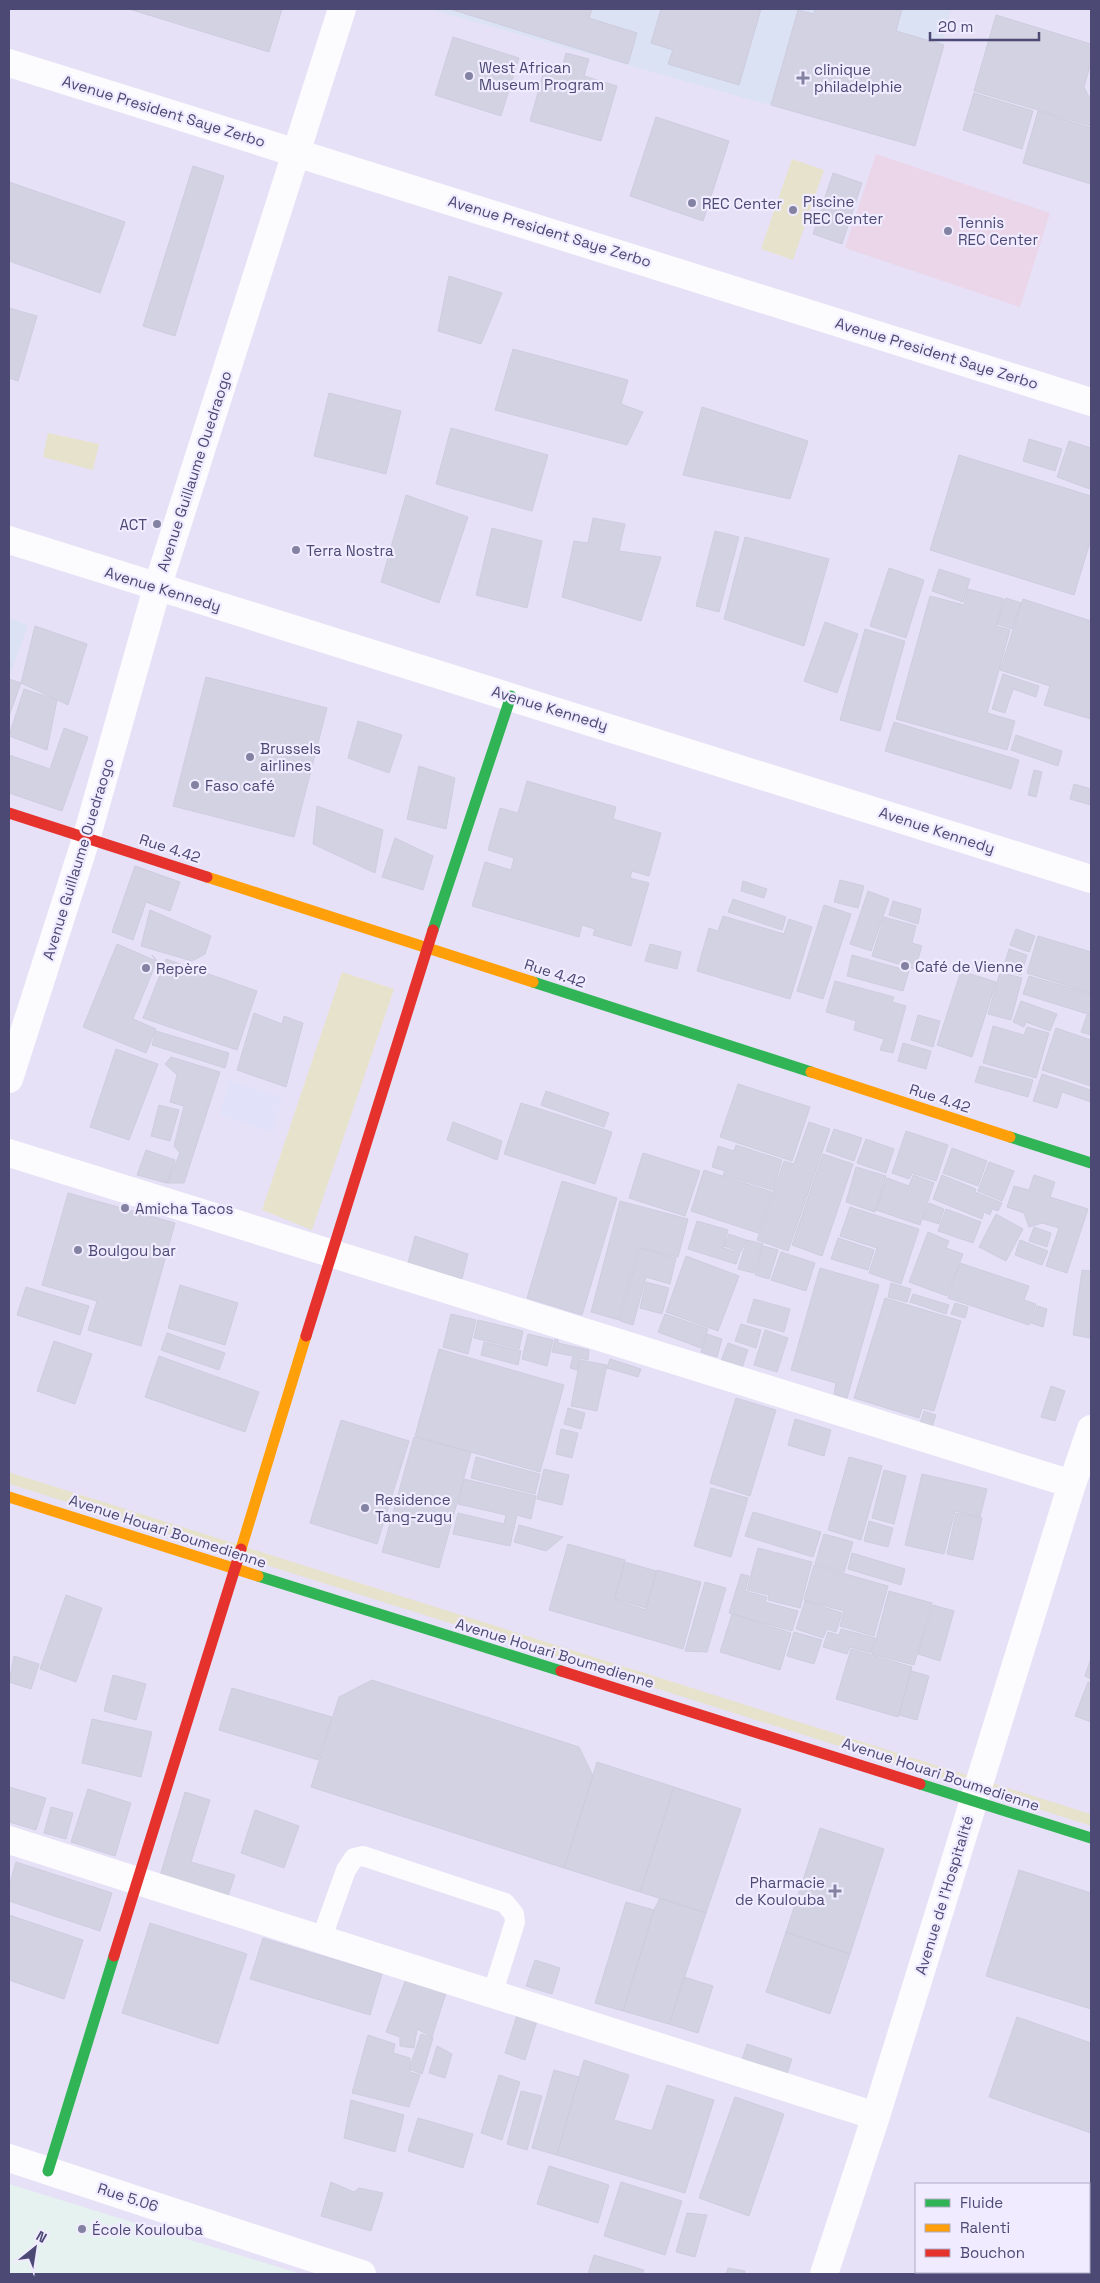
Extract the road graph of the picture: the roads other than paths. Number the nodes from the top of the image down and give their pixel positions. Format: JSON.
{"nodes":[{"id":1,"x":342,"y":9,"type":"edge"},
{"id":2,"x":9,"y":63,"type":"edge"},
{"id":3,"x":296,"y":152,"type":"junction"},
{"id":4,"x":1091,"y":402,"type":"edge"},
{"id":5,"x":9,"y":540,"type":"edge"},
{"id":6,"x":157,"y":588,"type":"junction"},
{"id":7,"x":511,"y":696,"type":"junction"},
{"id":8,"x":9,"y":813,"type":"edge"},
{"id":9,"x":87,"y":836,"type":"junction"},
{"id":10,"x":1091,"y":879,"type":"edge"},
{"id":11,"x":427,"y":947,"type":"junction"},
{"id":12,"x":9,"y":1079,"type":"edge"},
{"id":13,"x":9,"y":1153,"type":"edge"},
{"id":14,"x":1091,"y":1163,"type":"edge"},
{"id":15,"x":332,"y":1253,"type":"junction"},
{"id":16,"x":1091,"y":1429,"type":"edge"},
{"id":17,"x":1072,"y":1484,"type":"junction"},
{"id":18,"x":9,"y":1497,"type":"edge"},
{"id":19,"x":235,"y":1568,"type":"junction"},
{"id":20,"x":973,"y":1800,"type":"junction"},
{"id":21,"x":1091,"y":1838,"type":"edge"},
{"id":22,"x":9,"y":1840,"type":"edge"},
{"id":23,"x":138,"y":1882,"type":"junction"},
{"id":24,"x":321,"y":1940,"type":"junction"},
{"id":25,"x":492,"y":1994,"type":"junction"},
{"id":26,"x":876,"y":2116,"type":"junction"},
{"id":27,"x":9,"y":2158,"type":"edge"},
{"id":28,"x":48,"y":2171,"type":"junction"},
{"id":29,"x":362,"y":2274,"type":"edge"},
{"id":30,"x":824,"y":2274,"type":"edge"}],
"edges":[{"from":1,"to":3,"type":"street","name":"Avenue Guillaume Ouedraogo"},
{"from":2,"to":3,"type":"street","name":"Avenue President Saye Zerbo"},
{"from":3,"to":4,"type":"street","name":"Avenue President Saye Zerbo"},
{"from":3,"to":6,"type":"street","name":"Avenue Guillaume Ouedraogo"},
{"from":5,"to":6,"type":"street","name":"Avenue Kennedy"},
{"from":6,"to":7,"type":"street","name":"Avenue Kennedy"},
{"from":6,"to":9,"type":"street","name":"Avenue Guillaume Ouedraogo"},
{"from":7,"to":10,"type":"street","name":"Avenue Kennedy"},
{"from":7,"to":11,"type":"street"},
{"from":8,"to":9,"type":"street","name":"Rue 4.42"},
{"from":9,"to":11,"type":"street","name":"Rue 4.42"},
{"from":9,"to":12,"type":"street","name":"Avenue Guillaume Ouedraogo"},
{"from":11,"to":14,"type":"street","name":"Rue 4.42"},
{"from":11,"to":15,"type":"street"},
{"from":13,"to":15,"type":"street"},
{"from":15,"to":17,"type":"street"},
{"from":15,"to":19,"type":"street"},
{"from":16,"to":17,"type":"street","name":"Avenue de l'Hospitalité"},
{"from":17,"to":20,"type":"street","name":"Avenue de l'Hospitalité"},
{"from":18,"to":19,"type":"street","name":"Avenue Houari Boumedienne"},
{"from":19,"to":20,"type":"street","name":"Avenue Houari Boumedienne"},
{"from":19,"to":23,"type":"street"},
{"from":20,"to":21,"type":"street","name":"Avenue Houari Boumedienne"},
{"from":20,"to":26,"type":"street","name":"Avenue de l'Hospitalité"},
{"from":22,"to":23,"type":"street"},
{"from":23,"to":24,"type":"street"},
{"from":23,"to":28,"type":"street"},
{"from":24,"to":25,"type":"street"},
{"from":24,"to":25,"type":"lane"},
{"from":25,"to":26,"type":"street"},
{"from":26,"to":30,"type":"street","name":"Avenue de l'Hospitalité"},
{"from":27,"to":28,"type":"street","name":"Rue 5.06"},
{"from":28,"to":29,"type":"street","name":"Rue 5.06"}]}
